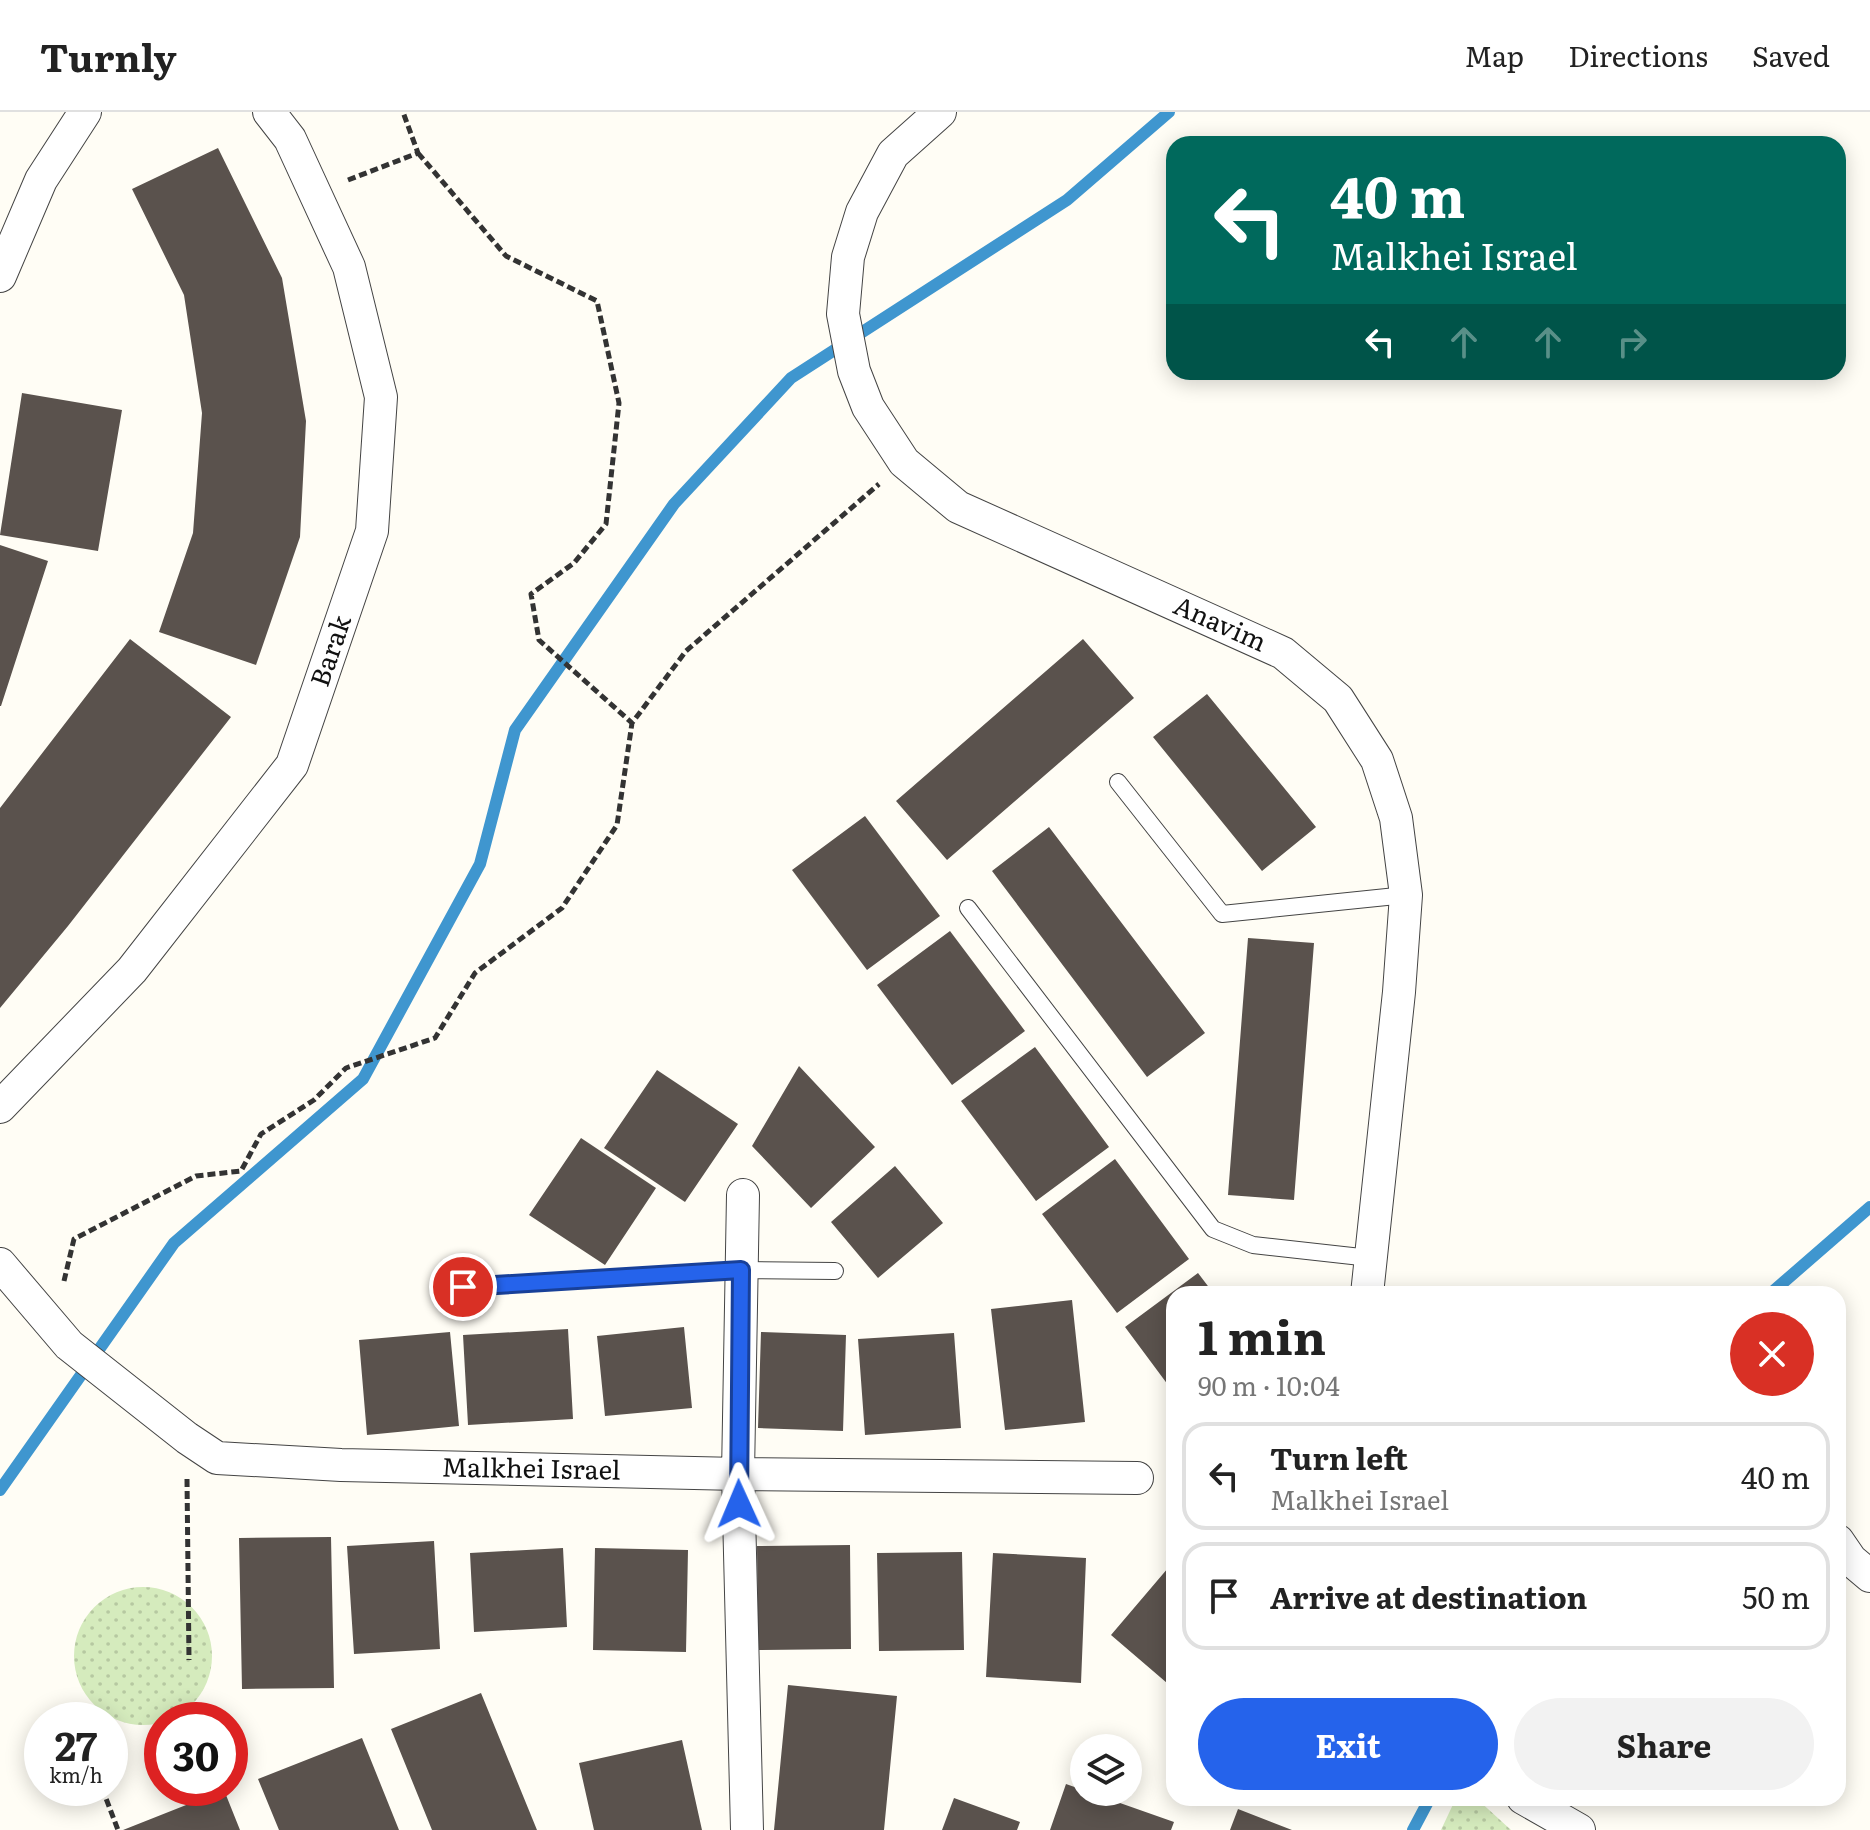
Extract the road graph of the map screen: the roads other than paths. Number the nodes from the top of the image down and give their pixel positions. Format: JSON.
{"nodes":[{"id":1,"x":85,"y":112,"type":"edge"},
{"id":2,"x":269,"y":112,"type":"edge"},
{"id":3,"x":940,"y":112,"type":"edge"},
{"id":4,"x":0,"y":276,"type":"edge"},
{"id":5,"x":1118,"y":782,"type":"dead end"},
{"id":6,"x":1406,"y":895,"type":"junction"},
{"id":7,"x":968,"y":908,"type":"dead end"},
{"id":8,"x":0,"y":1107,"type":"edge"},
{"id":9,"x":743,"y":1195,"type":"dead end"},
{"id":10,"x":1370,"y":1258,"type":"junction"},
{"id":11,"x":0,"y":1264,"type":"edge"},
{"id":12,"x":741,"y":1270,"type":"junction"},
{"id":13,"x":835,"y":1271,"type":"dead end"},
{"id":14,"x":1368,"y":1286,"type":"edge"},
{"id":15,"x":463,"y":1287,"type":"dead end"},
{"id":16,"x":738,"y":1474,"type":"junction"},
{"id":17,"x":1137,"y":1478,"type":"dead end"},
{"id":18,"x":1846,"y":1553,"type":"edge"},
{"id":19,"x":1870,"y":1576,"type":"edge"},
{"id":20,"x":1537,"y":1806,"type":"edge"},
{"id":21,"x":747,"y":1830,"type":"edge"},
{"id":22,"x":1579,"y":1830,"type":"edge"}],
"edges":[{"from":1,"to":4,"type":"street"},
{"from":2,"to":8,"type":"street","name":"Barak"},
{"from":3,"to":6,"type":"street","name":"Anavim"},
{"from":5,"to":6,"type":"lane"},
{"from":6,"to":10,"type":"street","name":"Anavim"},
{"from":7,"to":10,"type":"lane"},
{"from":9,"to":12,"type":"street"},
{"from":10,"to":14,"type":"street","name":"Anavim"},
{"from":11,"to":16,"type":"street","name":"Malkhei Israel"},
{"from":12,"to":13,"type":"lane"},
{"from":12,"to":15,"type":"lane"},
{"from":12,"to":16,"type":"street"},
{"from":16,"to":17,"type":"street","name":"Malkhei Israel"},
{"from":16,"to":21,"type":"street"},
{"from":18,"to":19,"type":"street"},
{"from":20,"to":22,"type":"street"}]}
